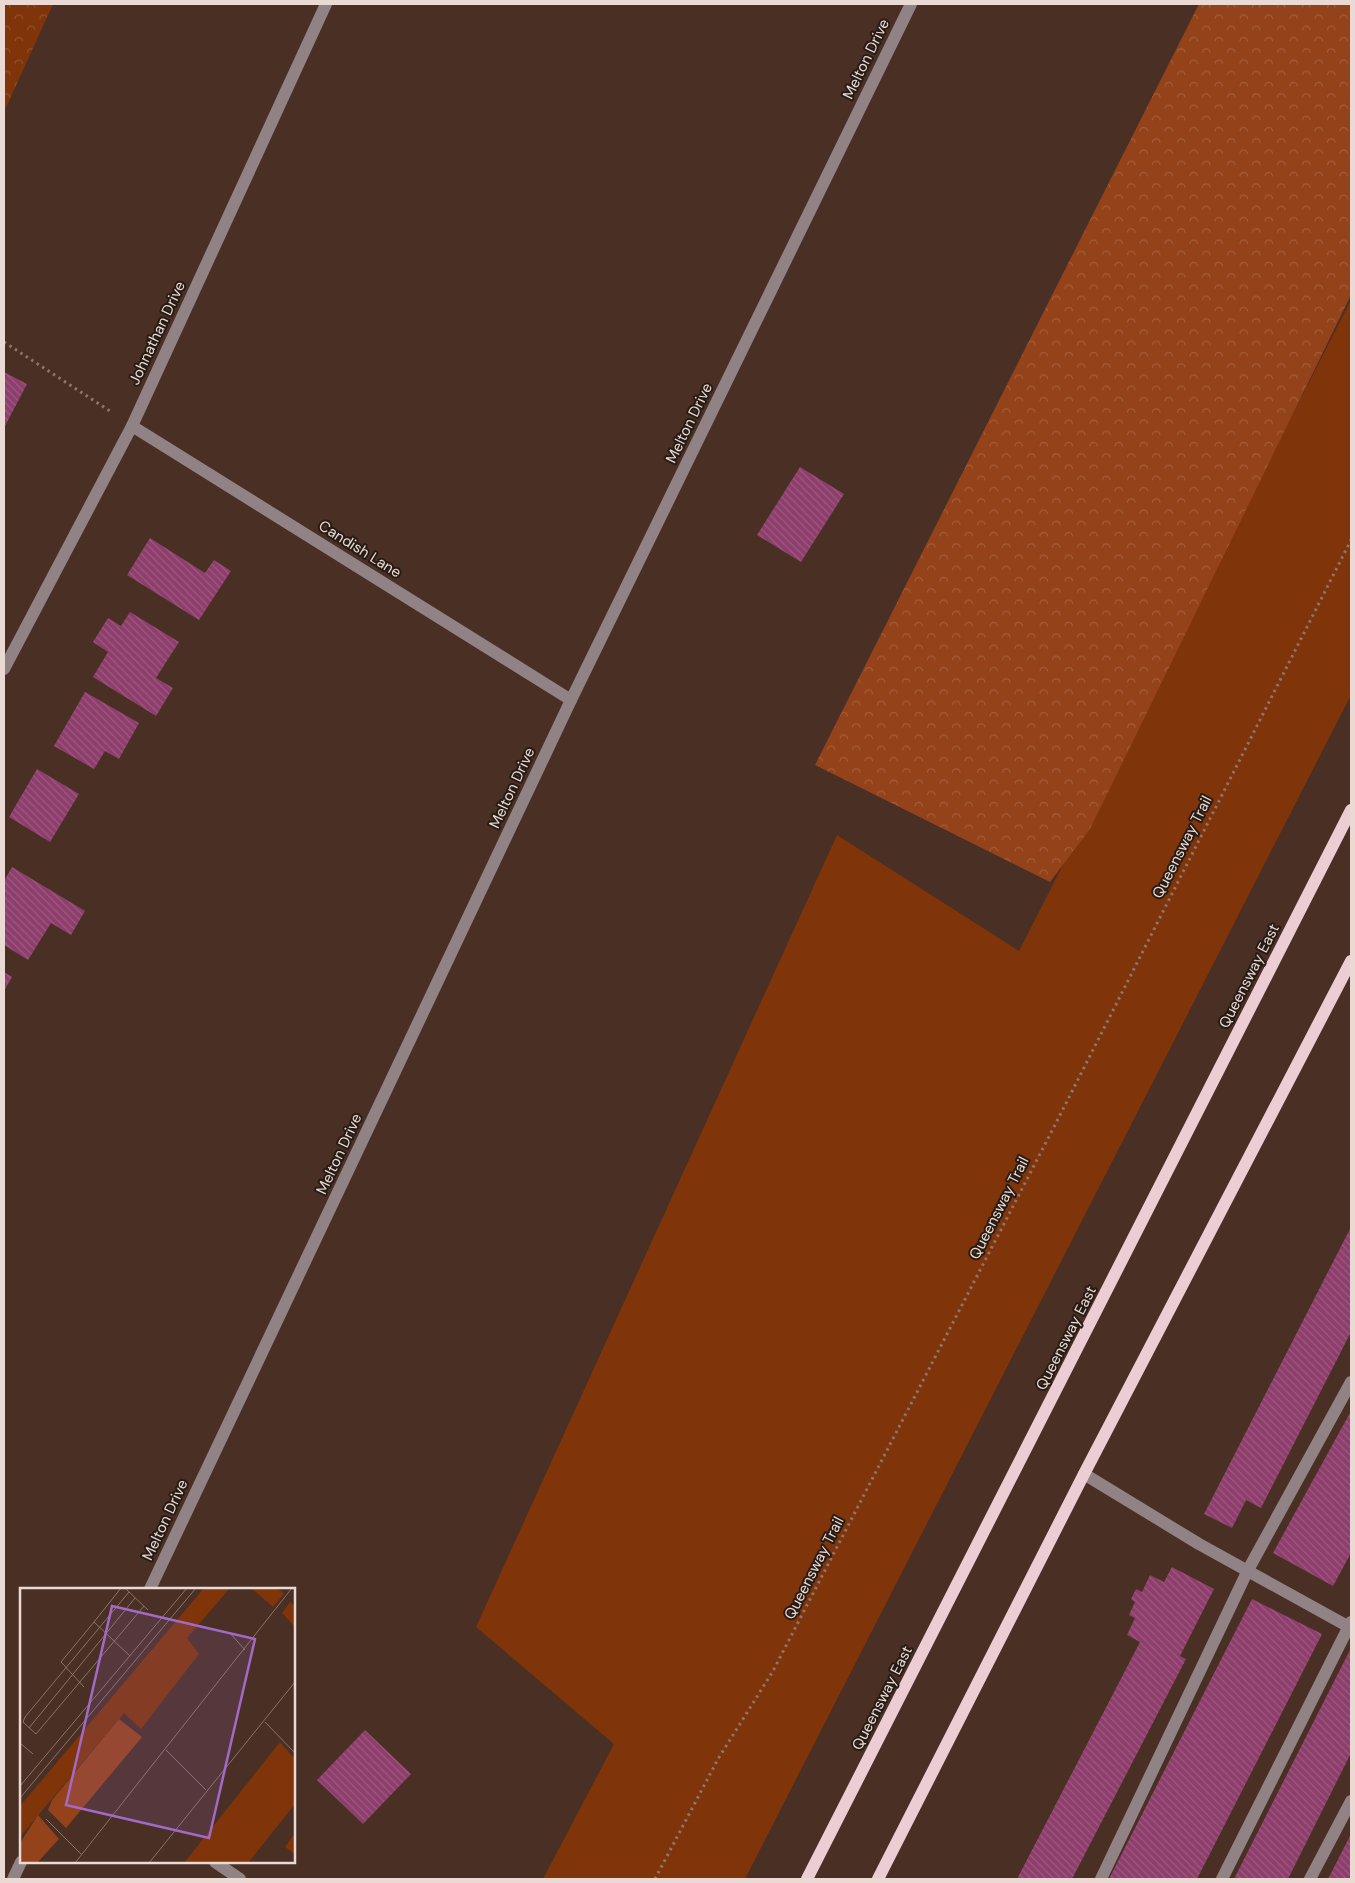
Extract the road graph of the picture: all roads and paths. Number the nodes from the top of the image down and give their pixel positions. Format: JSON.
{"nodes":[{"id":1,"x":326,"y":4,"type":"edge"},
{"id":2,"x":911,"y":4,"type":"edge"},
{"id":3,"x":4,"y":342,"type":"edge"},
{"id":4,"x":132,"y":426,"type":"junction"},
{"id":5,"x":1351,"y":540,"type":"edge"},
{"id":6,"x":4,"y":669,"type":"edge"},
{"id":7,"x":571,"y":700,"type":"junction"},
{"id":8,"x":1351,"y":810,"type":"edge"},
{"id":9,"x":1351,"y":961,"type":"edge"},
{"id":10,"x":1351,"y":1382,"type":"edge"},
{"id":11,"x":1084,"y":1474,"type":"junction"},
{"id":12,"x":1248,"y":1570,"type":"junction"},
{"id":13,"x":150,"y":1588,"type":"edge"},
{"id":14,"x":1350,"y":1626,"type":"edge"},
{"id":15,"x":1351,"y":1801,"type":"edge"},
{"id":16,"x":21,"y":1863,"type":"edge"},
{"id":17,"x":216,"y":1863,"type":"edge"},
{"id":18,"x":14,"y":1879,"type":"edge"},
{"id":19,"x":240,"y":1879,"type":"edge"},
{"id":20,"x":655,"y":1879,"type":"edge"},
{"id":21,"x":807,"y":1879,"type":"edge"},
{"id":22,"x":878,"y":1879,"type":"edge"},
{"id":23,"x":1101,"y":1879,"type":"edge"},
{"id":24,"x":1222,"y":1879,"type":"edge"},
{"id":25,"x":1310,"y":1879,"type":"edge"}],
"edges":[{"from":1,"to":4,"type":"street","name":"Johnathan Drive"},
{"from":2,"to":7,"type":"street","name":"Melton Drive"},
{"from":3,"to":4,"type":"path"},
{"from":4,"to":6,"type":"street","name":"Johnathan Drive"},
{"from":4,"to":7,"type":"street","name":"Candish Lane"},
{"from":5,"to":20,"type":"path","name":"Queensway Trail"},
{"from":7,"to":13,"type":"street","name":"Melton Drive"},
{"from":8,"to":21,"type":"main road","name":"Queensway East"},
{"from":9,"to":11,"type":"main road"},
{"from":10,"to":12,"type":"street"},
{"from":11,"to":12,"type":"street"},
{"from":11,"to":22,"type":"main road"},
{"from":12,"to":14,"type":"street"},
{"from":12,"to":23,"type":"street"},
{"from":14,"to":24,"type":"street"},
{"from":15,"to":25,"type":"street"},
{"from":16,"to":18,"type":"street"},
{"from":17,"to":19,"type":"street"}]}
